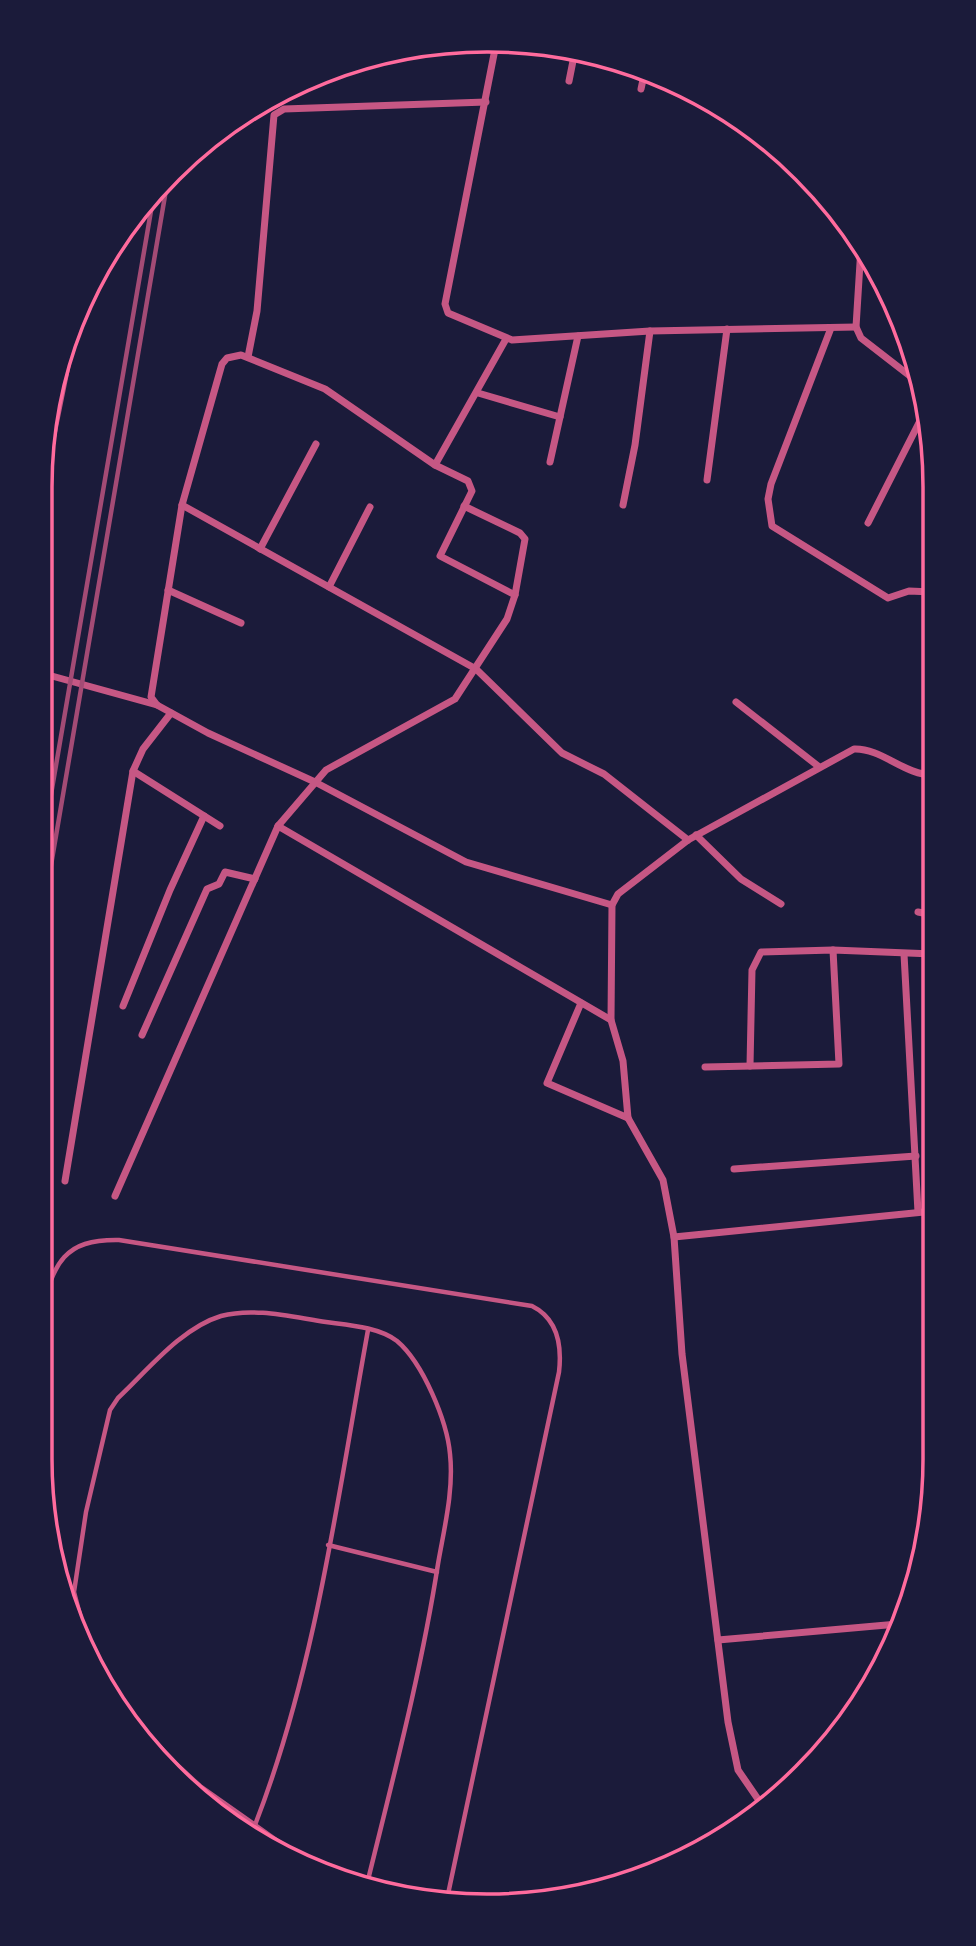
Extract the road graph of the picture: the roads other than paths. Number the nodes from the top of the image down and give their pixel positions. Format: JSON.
{"nodes":[{"id":1,"x":495,"y":52,"type":"edge"},
{"id":2,"x":573,"y":61,"type":"edge"},
{"id":3,"x":569,"y":81,"type":"dead end"},
{"id":4,"x":643,"y":81,"type":"edge"},
{"id":5,"x":641,"y":89,"type":"dead end"},
{"id":6,"x":486,"y":102,"type":"junction"},
{"id":7,"x":860,"y":262,"type":"edge"},
{"id":8,"x":856,"y":327,"type":"junction"},
{"id":9,"x":831,"y":328,"type":"junction"},
{"id":10,"x":727,"y":329,"type":"junction"},
{"id":11,"x":650,"y":331,"type":"junction"},
{"id":12,"x":578,"y":336,"type":"junction"},
{"id":13,"x":506,"y":339,"type":"junction"},
{"id":14,"x":248,"y":357,"type":"junction"},
{"id":15,"x":909,"y":375,"type":"edge"},
{"id":16,"x":478,"y":393,"type":"junction"},
{"id":17,"x":560,"y":416,"type":"junction"},
{"id":18,"x":919,"y":423,"type":"edge"},
{"id":19,"x":316,"y":444,"type":"dead end"},
{"id":20,"x":550,"y":463,"type":"dead end"},
{"id":21,"x":435,"y":465,"type":"junction"},
{"id":22,"x":707,"y":480,"type":"dead end"},
{"id":23,"x":623,"y":505,"type":"dead end"},
{"id":24,"x":182,"y":506,"type":"junction"},
{"id":25,"x":464,"y":506,"type":"junction"},
{"id":26,"x":370,"y":507,"type":"dead end"},
{"id":27,"x":868,"y":523,"type":"dead end"},
{"id":28,"x":260,"y":549,"type":"junction"},
{"id":29,"x":329,"y":587,"type":"junction"},
{"id":30,"x":168,"y":590,"type":"junction"},
{"id":31,"x":923,"y":592,"type":"edge"},
{"id":32,"x":515,"y":595,"type":"junction"},
{"id":33,"x":241,"y":623,"type":"dead end"},
{"id":34,"x":476,"y":669,"type":"junction"},
{"id":35,"x":52,"y":676,"type":"edge"},
{"id":36,"x":736,"y":702,"type":"dead end"},
{"id":37,"x":157,"y":705,"type":"junction"},
{"id":38,"x":171,"y":713,"type":"junction"},
{"id":39,"x":818,"y":766,"type":"junction"},
{"id":40,"x":133,"y":771,"type":"junction"},
{"id":41,"x":923,"y":774,"type":"edge"},
{"id":42,"x":315,"y":782,"type":"junction"},
{"id":43,"x":204,"y":816,"type":"junction"},
{"id":44,"x":220,"y":826,"type":"dead end"},
{"id":45,"x":278,"y":826,"type":"junction"},
{"id":46,"x":696,"y":835,"type":"junction"},
{"id":47,"x":688,"y":840,"type":"junction"},
{"id":48,"x":255,"y":879,"type":"junction"},
{"id":49,"x":781,"y":904,"type":"dead end"},
{"id":50,"x":612,"y":905,"type":"junction"},
{"id":51,"x":918,"y":912,"type":"dead end"},
{"id":52,"x":923,"y":913,"type":"edge"},
{"id":53,"x":832,"y":950,"type":"junction"},
{"id":54,"x":904,"y":954,"type":"junction"},
{"id":55,"x":923,"y":954,"type":"edge"},
{"id":56,"x":581,"y":1003,"type":"junction"},
{"id":57,"x":123,"y":1006,"type":"dead end"},
{"id":58,"x":611,"y":1020,"type":"junction"},
{"id":59,"x":142,"y":1035,"type":"dead end"},
{"id":60,"x":750,"y":1066,"type":"junction"},
{"id":61,"x":705,"y":1067,"type":"dead end"},
{"id":62,"x":628,"y":1118,"type":"junction"},
{"id":63,"x":916,"y":1156,"type":"junction"},
{"id":64,"x":734,"y":1169,"type":"dead end"},
{"id":65,"x":65,"y":1181,"type":"dead end"},
{"id":66,"x":116,"y":1196,"type":"dead end"},
{"id":67,"x":918,"y":1212,"type":"junction"},
{"id":68,"x":923,"y":1212,"type":"edge"},
{"id":69,"x":674,"y":1237,"type":"junction"},
{"id":70,"x":52,"y":1280,"type":"edge"},
{"id":71,"x":368,"y":1330,"type":"junction"},
{"id":72,"x":328,"y":1545,"type":"junction"},
{"id":73,"x":437,"y":1572,"type":"junction"},
{"id":74,"x":74,"y":1592,"type":"edge"},
{"id":75,"x":890,"y":1625,"type":"edge"},
{"id":76,"x":718,"y":1640,"type":"junction"},
{"id":77,"x":208,"y":1791,"type":"edge"},
{"id":78,"x":758,"y":1799,"type":"edge"},
{"id":79,"x":255,"y":1825,"type":"junction"},
{"id":80,"x":263,"y":1830,"type":"edge"},
{"id":81,"x":369,"y":1877,"type":"edge"},
{"id":82,"x":449,"y":1892,"type":"edge"}],
"edges":[{"from":1,"to":6,"type":"street"},
{"from":2,"to":3,"type":"street"},
{"from":4,"to":5,"type":"street"},
{"from":6,"to":13,"type":"street"},
{"from":6,"to":14,"type":"street"},
{"from":7,"to":8,"type":"street"},
{"from":8,"to":9,"type":"street"},
{"from":8,"to":15,"type":"street"},
{"from":9,"to":10,"type":"street"},
{"from":9,"to":31,"type":"street"},
{"from":10,"to":11,"type":"street"},
{"from":10,"to":22,"type":"street"},
{"from":11,"to":12,"type":"street"},
{"from":11,"to":23,"type":"street"},
{"from":12,"to":13,"type":"street"},
{"from":12,"to":17,"type":"street"},
{"from":13,"to":16,"type":"street"},
{"from":14,"to":21,"type":"street"},
{"from":14,"to":24,"type":"street"},
{"from":16,"to":17,"type":"street"},
{"from":16,"to":21,"type":"street"},
{"from":17,"to":20,"type":"street"},
{"from":18,"to":27,"type":"street"},
{"from":19,"to":28,"type":"street"},
{"from":21,"to":25,"type":"street"},
{"from":24,"to":28,"type":"street"},
{"from":24,"to":30,"type":"street"},
{"from":25,"to":32,"type":"street"},
{"from":25,"to":32,"type":"street"},
{"from":26,"to":29,"type":"street"},
{"from":28,"to":29,"type":"street"},
{"from":29,"to":34,"type":"street"},
{"from":30,"to":33,"type":"street"},
{"from":30,"to":37,"type":"street"},
{"from":32,"to":34,"type":"street"},
{"from":34,"to":42,"type":"street"},
{"from":34,"to":47,"type":"street"},
{"from":35,"to":37,"type":"street"},
{"from":36,"to":39,"type":"street"},
{"from":37,"to":38,"type":"street"},
{"from":38,"to":40,"type":"street"},
{"from":38,"to":42,"type":"street"},
{"from":39,"to":41,"type":"street"},
{"from":39,"to":46,"type":"street"},
{"from":40,"to":43,"type":"street"},
{"from":40,"to":65,"type":"street"},
{"from":42,"to":45,"type":"street"},
{"from":42,"to":50,"type":"street"},
{"from":43,"to":44,"type":"street"},
{"from":43,"to":57,"type":"street"},
{"from":45,"to":48,"type":"street"},
{"from":45,"to":56,"type":"street"},
{"from":46,"to":47,"type":"street"},
{"from":46,"to":49,"type":"street"},
{"from":47,"to":50,"type":"street"},
{"from":48,"to":59,"type":"street"},
{"from":48,"to":66,"type":"street"},
{"from":50,"to":58,"type":"street"},
{"from":51,"to":52,"type":"street"},
{"from":53,"to":54,"type":"street"},
{"from":53,"to":60,"type":"street"},
{"from":53,"to":60,"type":"street"},
{"from":54,"to":55,"type":"street"},
{"from":54,"to":63,"type":"street"},
{"from":56,"to":58,"type":"street"},
{"from":56,"to":62,"type":"street"},
{"from":58,"to":62,"type":"street"},
{"from":60,"to":61,"type":"street"},
{"from":62,"to":69,"type":"street"},
{"from":63,"to":64,"type":"street"},
{"from":63,"to":67,"type":"street"},
{"from":67,"to":68,"type":"street"},
{"from":67,"to":69,"type":"street"},
{"from":69,"to":76,"type":"street"},
{"from":70,"to":82,"type":"lane"},
{"from":71,"to":72,"type":"lane"},
{"from":71,"to":73,"type":"lane"},
{"from":71,"to":74,"type":"lane"},
{"from":72,"to":73,"type":"lane"},
{"from":72,"to":79,"type":"lane"},
{"from":73,"to":81,"type":"lane"},
{"from":75,"to":76,"type":"street"},
{"from":76,"to":78,"type":"street"},
{"from":77,"to":79,"type":"lane"},
{"from":79,"to":80,"type":"lane"}]}
